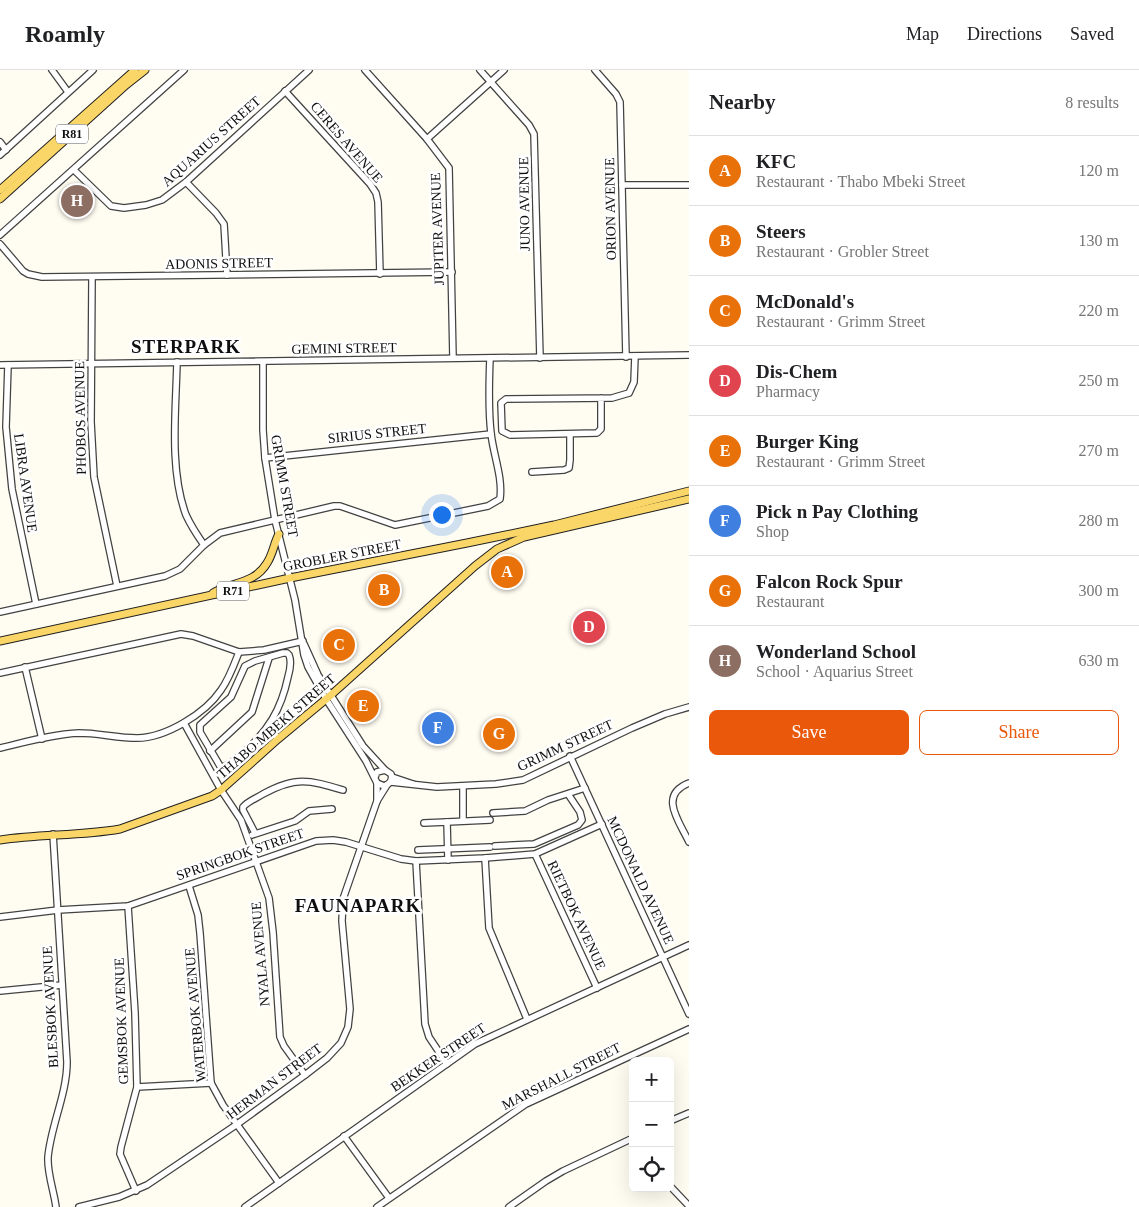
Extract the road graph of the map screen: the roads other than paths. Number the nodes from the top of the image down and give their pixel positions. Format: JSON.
{"nodes":[{"id":1,"x":52,"y":70,"type":"edge"},
{"id":2,"x":93,"y":70,"type":"edge"},
{"id":3,"x":136,"y":70,"type":"edge"},
{"id":4,"x":145,"y":70,"type":"edge"},
{"id":5,"x":184,"y":70,"type":"edge"},
{"id":6,"x":309,"y":70,"type":"edge"},
{"id":7,"x":365,"y":70,"type":"edge"},
{"id":8,"x":480,"y":70,"type":"edge"},
{"id":9,"x":504,"y":70,"type":"edge"},
{"id":10,"x":595,"y":70,"type":"edge"},
{"id":11,"x":491,"y":82,"type":"junction"},
{"id":12,"x":285,"y":91,"type":"junction"},
{"id":13,"x":68,"y":92,"type":"junction"},
{"id":14,"x":427,"y":139,"type":"junction"},
{"id":15,"x":0,"y":142,"type":"edge"},
{"id":16,"x":6,"y":150,"type":"junction"},
{"id":17,"x":0,"y":155,"type":"edge"},
{"id":18,"x":74,"y":170,"type":"junction"},
{"id":19,"x":186,"y":182,"type":"junction"},
{"id":20,"x":622,"y":185,"type":"junction"},
{"id":21,"x":689,"y":185,"type":"edge"},
{"id":22,"x":0,"y":190,"type":"edge"},
{"id":23,"x":0,"y":199,"type":"edge"},
{"id":24,"x":0,"y":235,"type":"edge"},
{"id":25,"x":0,"y":244,"type":"edge"},
{"id":26,"x":452,"y":272,"type":"junction"},
{"id":27,"x":380,"y":274,"type":"junction"},
{"id":28,"x":227,"y":275,"type":"junction"},
{"id":29,"x":92,"y":277,"type":"junction"},
{"id":30,"x":689,"y":355,"type":"edge"},
{"id":31,"x":635,"y":356,"type":"junction"},
{"id":32,"x":626,"y":357,"type":"junction"},
{"id":33,"x":453,"y":358,"type":"junction"},
{"id":34,"x":490,"y":358,"type":"junction"},
{"id":35,"x":540,"y":358,"type":"junction"},
{"id":36,"x":177,"y":362,"type":"junction"},
{"id":37,"x":263,"y":362,"type":"junction"},
{"id":38,"x":91,"y":363,"type":"junction"},
{"id":39,"x":0,"y":365,"type":"edge"},
{"id":40,"x":8,"y":365,"type":"junction"},
{"id":41,"x":601,"y":398,"type":"junction"},
{"id":42,"x":3,"y":427,"type":"edge"},
{"id":43,"x":491,"y":434,"type":"junction"},
{"id":44,"x":570,"y":435,"type":"junction"},
{"id":45,"x":265,"y":458,"type":"junction"},
{"id":46,"x":532,"y":472,"type":"dead end"},
{"id":47,"x":689,"y":491,"type":"edge"},
{"id":48,"x":689,"y":498,"type":"edge"},
{"id":49,"x":275,"y":520,"type":"junction"},
{"id":50,"x":562,"y":523,"type":"junction"},
{"id":51,"x":279,"y":534,"type":"junction"},
{"id":52,"x":524,"y":537,"type":"junction"},
{"id":53,"x":467,"y":544,"type":"junction"},
{"id":54,"x":204,"y":545,"type":"junction"},
{"id":55,"x":290,"y":578,"type":"junction"},
{"id":56,"x":117,"y":586,"type":"junction"},
{"id":57,"x":209,"y":596,"type":"junction"},
{"id":58,"x":36,"y":604,"type":"junction"},
{"id":59,"x":0,"y":612,"type":"edge"},
{"id":60,"x":0,"y":641,"type":"edge"},
{"id":61,"x":303,"y":642,"type":"junction"},
{"id":62,"x":239,"y":652,"type":"junction"},
{"id":63,"x":269,"y":658,"type":"junction"},
{"id":64,"x":25,"y":668,"type":"junction"},
{"id":65,"x":0,"y":673,"type":"edge"},
{"id":66,"x":329,"y":697,"type":"junction"},
{"id":67,"x":689,"y":707,"type":"edge"},
{"id":68,"x":184,"y":723,"type":"junction"},
{"id":69,"x":269,"y":726,"type":"junction"},
{"id":70,"x":278,"y":738,"type":"junction"},
{"id":71,"x":42,"y":739,"type":"junction"},
{"id":72,"x":0,"y":748,"type":"edge"},
{"id":73,"x":210,"y":751,"type":"junction"},
{"id":74,"x":570,"y":756,"type":"junction"},
{"id":75,"x":384,"y":770,"type":"junction"},
{"id":76,"x":376,"y":780,"type":"junction"},
{"id":77,"x":390,"y":781,"type":"junction"},
{"id":78,"x":689,"y":783,"type":"edge"},
{"id":79,"x":463,"y":786,"type":"junction"},
{"id":80,"x":584,"y":788,"type":"junction"},
{"id":81,"x":221,"y":790,"type":"junction"},
{"id":82,"x":344,"y":790,"type":"dead end"},
{"id":83,"x":568,"y":794,"type":"junction"},
{"id":84,"x":377,"y":801,"type":"junction"},
{"id":85,"x":332,"y":809,"type":"dead end"},
{"id":86,"x":493,"y":813,"type":"dead end"},
{"id":87,"x":490,"y":820,"type":"dead end"},
{"id":88,"x":463,"y":821,"type":"junction"},
{"id":89,"x":447,"y":822,"type":"junction"},
{"id":90,"x":424,"y":823,"type":"dead end"},
{"id":91,"x":602,"y":824,"type":"junction"},
{"id":92,"x":255,"y":833,"type":"junction"},
{"id":93,"x":53,"y":834,"type":"junction"},
{"id":94,"x":248,"y":837,"type":"junction"},
{"id":95,"x":0,"y":840,"type":"edge"},
{"id":96,"x":689,"y":842,"type":"edge"},
{"id":97,"x":362,"y":846,"type":"junction"},
{"id":98,"x":448,"y":848,"type":"junction"},
{"id":99,"x":418,"y":850,"type":"dead end"},
{"id":100,"x":535,"y":854,"type":"junction"},
{"id":101,"x":485,"y":858,"type":"junction"},
{"id":102,"x":448,"y":860,"type":"junction"},
{"id":103,"x":416,"y":861,"type":"junction"},
{"id":104,"x":257,"y":862,"type":"junction"},
{"id":105,"x":189,"y":886,"type":"junction"},
{"id":106,"x":128,"y":906,"type":"junction"},
{"id":107,"x":58,"y":910,"type":"junction"},
{"id":108,"x":0,"y":917,"type":"edge"},
{"id":109,"x":689,"y":945,"type":"edge"},
{"id":110,"x":663,"y":957,"type":"junction"},
{"id":111,"x":62,"y":985,"type":"junction"},
{"id":112,"x":597,"y":988,"type":"junction"},
{"id":113,"x":0,"y":991,"type":"edge"},
{"id":114,"x":689,"y":1014,"type":"edge"},
{"id":115,"x":527,"y":1019,"type":"junction"},
{"id":116,"x":689,"y":1029,"type":"edge"},
{"id":117,"x":447,"y":1064,"type":"junction"},
{"id":118,"x":305,"y":1075,"type":"junction"},
{"id":119,"x":211,"y":1083,"type":"junction"},
{"id":120,"x":137,"y":1087,"type":"junction"},
{"id":121,"x":689,"y":1113,"type":"edge"},
{"id":122,"x":674,"y":1119,"type":"edge"},
{"id":123,"x":236,"y":1125,"type":"junction"},
{"id":124,"x":344,"y":1136,"type":"junction"},
{"id":125,"x":629,"y":1140,"type":"edge"},
{"id":126,"x":279,"y":1183,"type":"junction"},
{"id":127,"x":674,"y":1190,"type":"edge"},
{"id":128,"x":136,"y":1191,"type":"junction"},
{"id":129,"x":389,"y":1198,"type":"junction"},
{"id":130,"x":518,"y":1205,"type":"edge"},
{"id":131,"x":689,"y":1206,"type":"edge"},
{"id":132,"x":56,"y":1207,"type":"edge"},
{"id":133,"x":79,"y":1207,"type":"edge"},
{"id":134,"x":245,"y":1207,"type":"edge"},
{"id":135,"x":377,"y":1207,"type":"edge"},
{"id":136,"x":509,"y":1207,"type":"edge"}],
"edges":[{"from":1,"to":13,"type":"street"},
{"from":2,"to":13,"type":"street"},
{"from":3,"to":22,"type":"main road","number":"R81"},
{"from":4,"to":23,"type":"main road","number":"R81"},
{"from":5,"to":18,"type":"street"},
{"from":6,"to":12,"type":"street","name":"AQUARIUS STREET"},
{"from":7,"to":14,"type":"street","name":"JUPITER AVENUE"},
{"from":8,"to":11,"type":"street","name":"JUNO AVENUE"},
{"from":9,"to":11,"type":"street"},
{"from":10,"to":20,"type":"street","name":"ORION AVENUE"},
{"from":11,"to":14,"type":"street"},
{"from":11,"to":35,"type":"street","name":"JUNO AVENUE"},
{"from":12,"to":19,"type":"street","name":"AQUARIUS STREET"},
{"from":12,"to":27,"type":"street","name":"CERES AVENUE"},
{"from":13,"to":16,"type":"street"},
{"from":14,"to":26,"type":"street","name":"JUPITER AVENUE"},
{"from":15,"to":16,"type":"street"},
{"from":16,"to":17,"type":"street"},
{"from":18,"to":19,"type":"street","name":"AQUARIUS STREET"},
{"from":18,"to":24,"type":"street"},
{"from":19,"to":28,"type":"street"},
{"from":20,"to":21,"type":"street"},
{"from":20,"to":32,"type":"street","name":"ORION AVENUE"},
{"from":25,"to":29,"type":"street","name":"ADONIS STREET"},
{"from":26,"to":27,"type":"street","name":"ADONIS STREET"},
{"from":26,"to":33,"type":"street","name":"JUPITER AVENUE"},
{"from":27,"to":28,"type":"street","name":"ADONIS STREET"},
{"from":28,"to":29,"type":"street","name":"ADONIS STREET"},
{"from":29,"to":38,"type":"street","name":"PHOBOS AVENUE"},
{"from":30,"to":31,"type":"street","name":"GEMINI STREET"},
{"from":31,"to":32,"type":"street","name":"GEMINI STREET"},
{"from":31,"to":41,"type":"street"},
{"from":32,"to":35,"type":"street","name":"GEMINI STREET"},
{"from":33,"to":34,"type":"street","name":"GEMINI STREET"},
{"from":33,"to":37,"type":"street","name":"GEMINI STREET"},
{"from":34,"to":35,"type":"street","name":"GEMINI STREET"},
{"from":34,"to":43,"type":"street"},
{"from":36,"to":37,"type":"street","name":"GEMINI STREET"},
{"from":36,"to":38,"type":"street","name":"GEMINI STREET"},
{"from":36,"to":54,"type":"street"},
{"from":37,"to":45,"type":"street","name":"GRIMM STREET"},
{"from":38,"to":40,"type":"street","name":"GEMINI STREET"},
{"from":38,"to":56,"type":"street","name":"PHOBOS AVENUE"},
{"from":39,"to":40,"type":"street","name":"GEMINI STREET"},
{"from":40,"to":42,"type":"street","name":"LIBRA AVENUE"},
{"from":41,"to":44,"type":"street"},
{"from":41,"to":44,"type":"street"},
{"from":42,"to":58,"type":"street","name":"LIBRA AVENUE"},
{"from":43,"to":45,"type":"street","name":"SIRIUS STREET"},
{"from":43,"to":49,"type":"street","name":"GROBLER STREET"},
{"from":44,"to":46,"type":"street"},
{"from":45,"to":49,"type":"street","name":"GRIMM STREET"},
{"from":47,"to":50,"type":"main road","name":"GROBLER STREET","number":"R71"},
{"from":48,"to":52,"type":"main road"},
{"from":49,"to":51,"type":"street","name":"GRIMM STREET"},
{"from":49,"to":54,"type":"street","name":"GROBLER STREET"},
{"from":50,"to":52,"type":"main road"},
{"from":50,"to":53,"type":"main road","name":"GROBLER STREET","number":"R71"},
{"from":51,"to":55,"type":"street","name":"GRIMM STREET"},
{"from":51,"to":57,"type":"main road"},
{"from":52,"to":53,"type":"main road"},
{"from":52,"to":66,"type":"main road","name":"THABO MBEKI STREET"},
{"from":53,"to":55,"type":"main road","name":"GROBLER STREET","number":"R71"},
{"from":54,"to":56,"type":"street","name":"GROBLER STREET"},
{"from":55,"to":57,"type":"main road","name":"GROBLER STREET","number":"R71"},
{"from":55,"to":61,"type":"street","name":"GRIMM STREET"},
{"from":56,"to":58,"type":"street","name":"GROBLER STREET"},
{"from":57,"to":60,"type":"main road","name":"GROBLER STREET","number":"R71"},
{"from":58,"to":59,"type":"street","name":"GROBLER STREET"},
{"from":61,"to":62,"type":"street"},
{"from":61,"to":66,"type":"street","name":"GRIMM STREET"},
{"from":62,"to":64,"type":"street"},
{"from":62,"to":68,"type":"street"},
{"from":63,"to":69,"type":"street"},
{"from":63,"to":73,"type":"street"},
{"from":63,"to":73,"type":"street"},
{"from":64,"to":65,"type":"street"},
{"from":64,"to":71,"type":"street"},
{"from":66,"to":70,"type":"main road","name":"THABO MBEKI STREET"},
{"from":66,"to":75,"type":"street","name":"GRIMM STREET"},
{"from":66,"to":76,"type":"street","name":"GRIMM STREET"},
{"from":67,"to":74,"type":"street","name":"GRIMM STREET"},
{"from":68,"to":71,"type":"street"},
{"from":68,"to":81,"type":"street","name":"NYALA AVENUE"},
{"from":69,"to":70,"type":"street"},
{"from":69,"to":73,"type":"street"},
{"from":70,"to":81,"type":"main road","name":"THABO MBEKI STREET"},
{"from":71,"to":72,"type":"street"},
{"from":74,"to":79,"type":"street","name":"GRIMM STREET"},
{"from":74,"to":80,"type":"street","name":"MCDONALD AVENUE"},
{"from":75,"to":76,"type":"street"},
{"from":75,"to":77,"type":"street"},
{"from":76,"to":77,"type":"street"},
{"from":76,"to":84,"type":"street","name":"HERMAN STREET"},
{"from":77,"to":79,"type":"street","name":"GRIMM STREET"},
{"from":77,"to":84,"type":"street","name":"HERMAN STREET"},
{"from":78,"to":96,"type":"street"},
{"from":79,"to":88,"type":"street"},
{"from":80,"to":83,"type":"street"},
{"from":80,"to":91,"type":"street","name":"MCDONALD AVENUE"},
{"from":81,"to":93,"type":"main road","name":"THABO MBEKI STREET"},
{"from":81,"to":94,"type":"street","name":"NYALA AVENUE"},
{"from":82,"to":92,"type":"street"},
{"from":83,"to":86,"type":"street"},
{"from":83,"to":98,"type":"street"},
{"from":84,"to":97,"type":"street","name":"HERMAN STREET"},
{"from":85,"to":92,"type":"street"},
{"from":87,"to":88,"type":"street"},
{"from":88,"to":89,"type":"street"},
{"from":89,"to":90,"type":"street"},
{"from":89,"to":98,"type":"street"},
{"from":91,"to":100,"type":"street","name":"SPRINGBOK STREET"},
{"from":91,"to":110,"type":"street","name":"MCDONALD AVENUE"},
{"from":92,"to":94,"type":"street"},
{"from":93,"to":95,"type":"main road","name":"THABO MBEKI STREET"},
{"from":93,"to":107,"type":"street","name":"BLESBOK AVENUE"},
{"from":94,"to":104,"type":"street","name":"NYALA AVENUE"},
{"from":97,"to":103,"type":"street","name":"SPRINGBOK STREET"},
{"from":97,"to":104,"type":"street","name":"SPRINGBOK STREET"},
{"from":97,"to":118,"type":"street","name":"HERMAN STREET"},
{"from":98,"to":99,"type":"street"},
{"from":98,"to":102,"type":"street"},
{"from":100,"to":101,"type":"street","name":"SPRINGBOK STREET"},
{"from":100,"to":112,"type":"street","name":"RIETBOK AVENUE"},
{"from":101,"to":102,"type":"street","name":"SPRINGBOK STREET"},
{"from":101,"to":115,"type":"street"},
{"from":102,"to":103,"type":"street","name":"SPRINGBOK STREET"},
{"from":103,"to":117,"type":"street"},
{"from":104,"to":105,"type":"street","name":"SPRINGBOK STREET"},
{"from":104,"to":118,"type":"street","name":"NYALA AVENUE"},
{"from":105,"to":106,"type":"street","name":"SPRINGBOK STREET"},
{"from":105,"to":119,"type":"street","name":"WATERBOK AVENUE"},
{"from":106,"to":107,"type":"street","name":"SPRINGBOK STREET"},
{"from":106,"to":120,"type":"street","name":"GEMSBOK AVENUE"},
{"from":107,"to":108,"type":"street","name":"SPRINGBOK STREET"},
{"from":107,"to":111,"type":"street","name":"BLESBOK AVENUE"},
{"from":109,"to":110,"type":"street","name":"BEKKER STREET"},
{"from":110,"to":112,"type":"street","name":"BEKKER STREET"},
{"from":110,"to":114,"type":"street","name":"MCDONALD AVENUE"},
{"from":111,"to":113,"type":"street"},
{"from":111,"to":132,"type":"street","name":"BLESBOK AVENUE"},
{"from":112,"to":115,"type":"street","name":"BEKKER STREET"},
{"from":115,"to":117,"type":"street","name":"BEKKER STREET"},
{"from":116,"to":129,"type":"street","name":"MARSHALL STREET"},
{"from":117,"to":124,"type":"street","name":"BEKKER STREET"},
{"from":118,"to":123,"type":"street","name":"HERMAN STREET"},
{"from":119,"to":120,"type":"street"},
{"from":119,"to":123,"type":"street","name":"WATERBOK AVENUE"},
{"from":120,"to":128,"type":"street","name":"GEMSBOK AVENUE"},
{"from":121,"to":122,"type":"street"},
{"from":123,"to":126,"type":"street","name":"WATERBOK AVENUE"},
{"from":123,"to":128,"type":"street","name":"HERMAN STREET"},
{"from":124,"to":126,"type":"street","name":"BEKKER STREET"},
{"from":124,"to":129,"type":"street"},
{"from":125,"to":130,"type":"street"},
{"from":126,"to":134,"type":"street","name":"BEKKER STREET"},
{"from":127,"to":131,"type":"street"},
{"from":128,"to":133,"type":"street","name":"HERMAN STREET"},
{"from":129,"to":135,"type":"street","name":"MARSHALL STREET"},
{"from":130,"to":136,"type":"street"}]}
